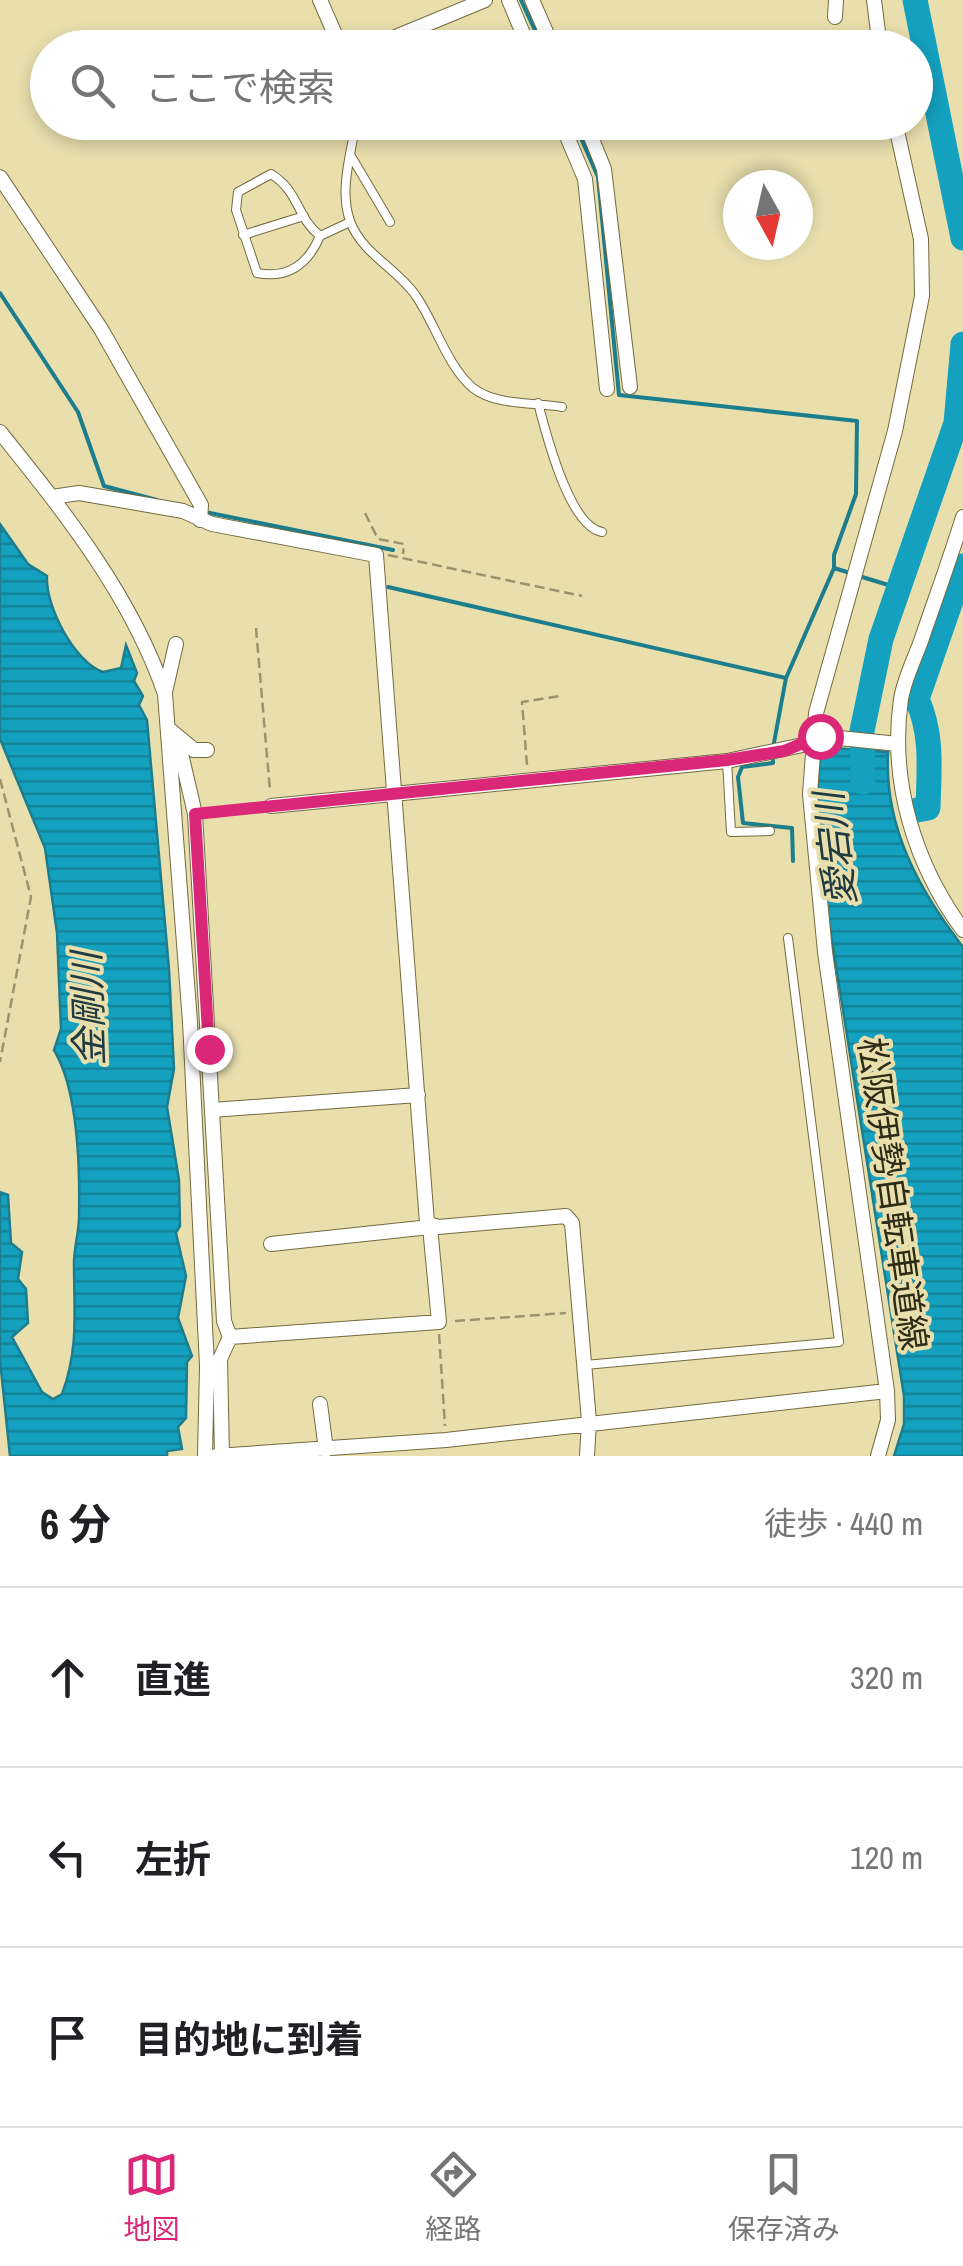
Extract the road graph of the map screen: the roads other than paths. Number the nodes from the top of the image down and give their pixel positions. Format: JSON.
{"nodes":[{"id":1,"x":320,"y":0,"type":"edge"},
{"id":2,"x":486,"y":0,"type":"edge"},
{"id":3,"x":509,"y":0,"type":"edge"},
{"id":4,"x":532,"y":0,"type":"edge"},
{"id":5,"x":836,"y":0,"type":"edge"},
{"id":6,"x":874,"y":0,"type":"edge"},
{"id":7,"x":835,"y":17,"type":"dead end"},
{"id":8,"x":333,"y":30,"type":"edge"},
{"id":9,"x":413,"y":30,"type":"edge"},
{"id":10,"x":522,"y":30,"type":"edge"},
{"id":11,"x":545,"y":30,"type":"edge"},
{"id":12,"x":878,"y":30,"type":"edge"},
{"id":13,"x":353,"y":140,"type":"edge"},
{"id":14,"x":569,"y":140,"type":"edge"},
{"id":15,"x":592,"y":140,"type":"edge"},
{"id":16,"x":899,"y":140,"type":"edge"},
{"id":17,"x":350,"y":156,"type":"junction"},
{"id":18,"x":0,"y":177,"type":"edge"},
{"id":19,"x":304,"y":216,"type":"junction"},
{"id":20,"x":350,"y":222,"type":"junction"},
{"id":21,"x":390,"y":222,"type":"dead end"},
{"id":22,"x":243,"y":235,"type":"junction"},
{"id":23,"x":320,"y":236,"type":"junction"},
{"id":24,"x":630,"y":387,"type":"dead end"},
{"id":25,"x":607,"y":389,"type":"dead end"},
{"id":26,"x":538,"y":403,"type":"junction"},
{"id":27,"x":562,"y":407,"type":"dead end"},
{"id":28,"x":0,"y":432,"type":"edge"},
{"id":29,"x":52,"y":497,"type":"junction"},
{"id":30,"x":201,"y":514,"type":"junction"},
{"id":31,"x":963,"y":517,"type":"edge"},
{"id":32,"x":602,"y":532,"type":"dead end"},
{"id":33,"x":176,"y":644,"type":"dead end"},
{"id":34,"x":165,"y":694,"type":"junction"},
{"id":35,"x":170,"y":730,"type":"junction"},
{"id":36,"x":816,"y":739,"type":"junction"},
{"id":37,"x":898,"y":744,"type":"junction"},
{"id":38,"x":207,"y":750,"type":"dead end"},
{"id":39,"x":727,"y":760,"type":"junction"},
{"id":40,"x":396,"y":794,"type":"junction"},
{"id":41,"x":271,"y":806,"type":"road end"},
{"id":42,"x":770,"y":831,"type":"dead end"},
{"id":43,"x":958,"y":909,"type":"edge"},
{"id":44,"x":963,"y":930,"type":"edge"},
{"id":45,"x":788,"y":938,"type":"dead end"},
{"id":46,"x":418,"y":1095,"type":"junction"},
{"id":47,"x":212,"y":1110,"type":"junction"},
{"id":48,"x":430,"y":1228,"type":"junction"},
{"id":49,"x":272,"y":1244,"type":"dead end"},
{"id":50,"x":230,"y":1337,"type":"junction"},
{"id":51,"x":585,"y":1365,"type":"junction"},
{"id":52,"x":887,"y":1391,"type":"junction"},
{"id":53,"x":320,"y":1404,"type":"dead end"},
{"id":54,"x":589,"y":1421,"type":"junction"},
{"id":55,"x":326,"y":1450,"type":"junction"},
{"id":56,"x":205,"y":1456,"type":"edge"},
{"id":57,"x":220,"y":1456,"type":"edge"},
{"id":58,"x":587,"y":1456,"type":"edge"},
{"id":59,"x":878,"y":1456,"type":"edge"}],
"edges":[{"from":1,"to":8,"type":"street"},
{"from":2,"to":9,"type":"street"},
{"from":3,"to":10,"type":"street"},
{"from":4,"to":11,"type":"street"},
{"from":5,"to":7,"type":"street"},
{"from":6,"to":12,"type":"street"},
{"from":13,"to":17,"type":"lane"},
{"from":14,"to":25,"type":"street"},
{"from":15,"to":24,"type":"street"},
{"from":16,"to":36,"type":"street","name":"松阪伊勢自転車道線"},
{"from":17,"to":20,"type":"lane"},
{"from":17,"to":21,"type":"lane"},
{"from":18,"to":30,"type":"street"},
{"from":19,"to":22,"type":"lane"},
{"from":19,"to":22,"type":"lane"},
{"from":19,"to":23,"type":"lane"},
{"from":20,"to":23,"type":"lane"},
{"from":20,"to":26,"type":"lane"},
{"from":22,"to":23,"type":"lane"},
{"from":26,"to":27,"type":"lane"},
{"from":26,"to":32,"type":"lane"},
{"from":28,"to":29,"type":"street"},
{"from":29,"to":30,"type":"street"},
{"from":29,"to":34,"type":"street"},
{"from":30,"to":40,"type":"street"},
{"from":31,"to":37,"type":"street"},
{"from":33,"to":34,"type":"street"},
{"from":34,"to":35,"type":"street"},
{"from":35,"to":38,"type":"street"},
{"from":35,"to":47,"type":"street"},
{"from":35,"to":56,"type":"street"},
{"from":36,"to":37,"type":"street"},
{"from":36,"to":39,"type":"street"},
{"from":36,"to":52,"type":"street","name":"松阪伊勢自転車道線"},
{"from":37,"to":43,"type":"street"},
{"from":39,"to":40,"type":"street"},
{"from":39,"to":42,"type":"lane"},
{"from":40,"to":41,"type":"street"},
{"from":40,"to":46,"type":"street"},
{"from":43,"to":44,"type":"street"},
{"from":45,"to":51,"type":"lane"},
{"from":46,"to":47,"type":"street"},
{"from":46,"to":48,"type":"street"},
{"from":47,"to":50,"type":"street"},
{"from":48,"to":49,"type":"street"},
{"from":48,"to":50,"type":"street"},
{"from":48,"to":51,"type":"street"},
{"from":50,"to":57,"type":"street"},
{"from":51,"to":54,"type":"street"},
{"from":52,"to":54,"type":"street","name":"松阪伊勢自転車道線"},
{"from":52,"to":59,"type":"street"},
{"from":53,"to":55,"type":"street"},
{"from":54,"to":55,"type":"street","name":"松阪伊勢自転車道線"},
{"from":54,"to":58,"type":"street"},
{"from":55,"to":57,"type":"street","name":"松阪伊勢自転車道線"}]}
